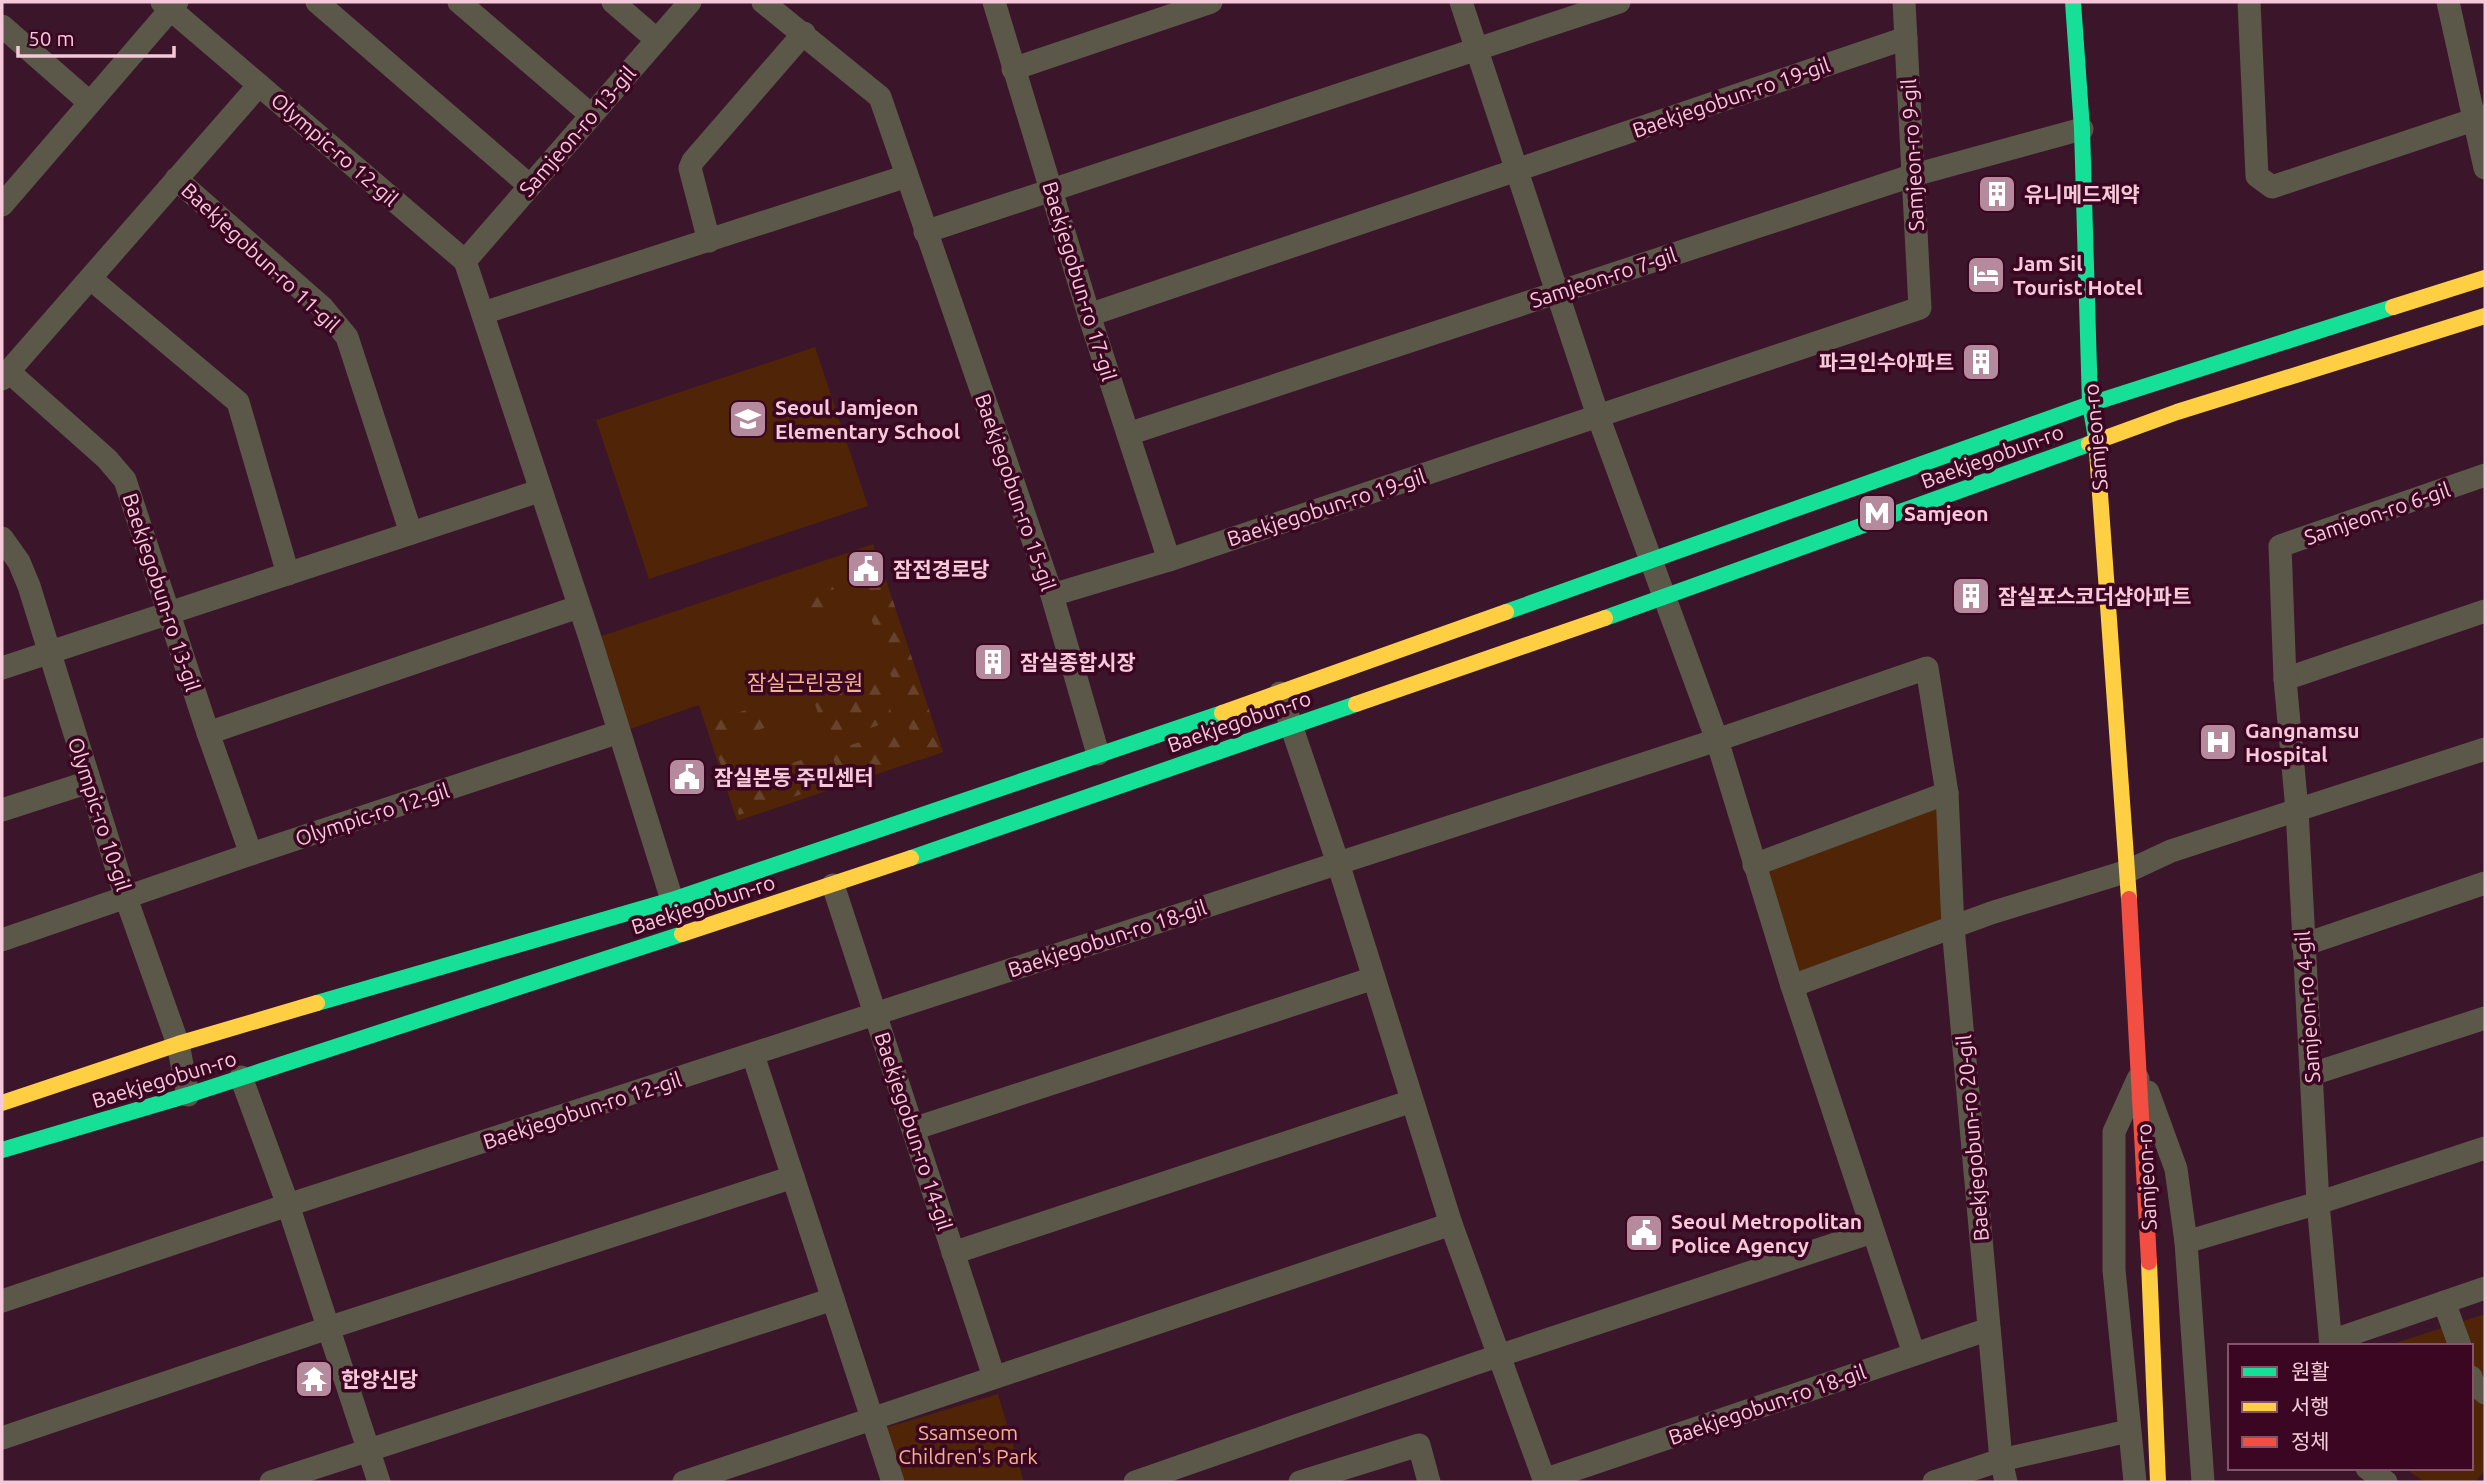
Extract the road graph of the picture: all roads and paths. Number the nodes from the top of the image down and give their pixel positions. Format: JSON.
{"nodes":[{"id":1,"x":317,"y":2,"type":"edge"},
{"id":2,"x":459,"y":2,"type":"edge"},
{"id":3,"x":613,"y":2,"type":"edge"},
{"id":4,"x":690,"y":2,"type":"edge"},
{"id":5,"x":763,"y":2,"type":"edge"},
{"id":6,"x":994,"y":2,"type":"edge"},
{"id":7,"x":1211,"y":2,"type":"edge"},
{"id":8,"x":1461,"y":2,"type":"edge"},
{"id":9,"x":1619,"y":2,"type":"edge"},
{"id":10,"x":1904,"y":2,"type":"edge"},
{"id":11,"x":2073,"y":2,"type":"edge"},
{"id":12,"x":2249,"y":2,"type":"edge"},
{"id":13,"x":2448,"y":2,"type":"edge"},
{"id":14,"x":170,"y":4,"type":"edge"},
{"id":15,"x":2,"y":26,"type":"edge"},
{"id":16,"x":804,"y":33,"type":"junction"},
{"id":17,"x":1906,"y":37,"type":"junction"},
{"id":18,"x":657,"y":40,"type":"junction"},
{"id":19,"x":1477,"y":49,"type":"junction"},
{"id":20,"x":1013,"y":69,"type":"junction"},
{"id":21,"x":260,"y":85,"type":"junction"},
{"id":22,"x":90,"y":103,"type":"junction"},
{"id":23,"x":591,"y":116,"type":"junction"},
{"id":24,"x":2480,"y":118,"type":"edge"},
{"id":25,"x":2081,"y":129,"type":"junction"},
{"id":26,"x":2485,"y":168,"type":"edge"},
{"id":27,"x":1517,"y":169,"type":"junction"},
{"id":28,"x":1914,"y":175,"type":"junction"},
{"id":29,"x":907,"y":176,"type":"junction"},
{"id":30,"x":176,"y":179,"type":"junction"},
{"id":31,"x":530,"y":186,"type":"junction"},
{"id":32,"x":1051,"y":190,"type":"junction"},
{"id":33,"x":3,"y":201,"type":"edge"},
{"id":34,"x":925,"y":232,"type":"junction"},
{"id":35,"x":709,"y":241,"type":"junction"},
{"id":36,"x":465,"y":261,"type":"junction"},
{"id":37,"x":2485,"y":278,"type":"edge"},
{"id":38,"x":91,"y":279,"type":"junction"},
{"id":39,"x":1558,"y":292,"type":"junction"},
{"id":40,"x":1920,"y":308,"type":"joint"},
{"id":41,"x":483,"y":313,"type":"junction"},
{"id":42,"x":1089,"y":315,"type":"junction"},
{"id":43,"x":2485,"y":317,"type":"edge"},
{"id":44,"x":5,"y":375,"type":"edge"},
{"id":45,"x":2090,"y":404,"type":"junction"},
{"id":46,"x":1598,"y":416,"type":"junction"},
{"id":47,"x":1128,"y":434,"type":"junction"},
{"id":48,"x":2096,"y":441,"type":"junction"},
{"id":49,"x":2485,"y":475,"type":"edge"},
{"id":50,"x":539,"y":491,"type":"junction"},
{"id":51,"x":411,"y":533,"type":"junction"},
{"id":52,"x":2,"y":538,"type":"edge"},
{"id":53,"x":1169,"y":560,"type":"junction"},
{"id":54,"x":1652,"y":561,"type":"junction"},
{"id":55,"x":288,"y":574,"type":"junction"},
{"id":56,"x":1052,"y":595,"type":"junction"},
{"id":57,"x":1665,"y":597,"type":"junction"},
{"id":58,"x":578,"y":607,"type":"junction"},
{"id":59,"x":2485,"y":611,"type":"edge"},
{"id":60,"x":168,"y":613,"type":"junction"},
{"id":61,"x":48,"y":653,"type":"junction"},
{"id":62,"x":2,"y":668,"type":"edge"},
{"id":63,"x":2285,"y":679,"type":"junction"},
{"id":64,"x":1280,"y":693,"type":"junction"},
{"id":65,"x":1290,"y":725,"type":"junction"},
{"id":66,"x":619,"y":732,"type":"junction"},
{"id":67,"x":208,"y":733,"type":"junction"},
{"id":68,"x":1717,"y":740,"type":"junction"},
{"id":69,"x":2485,"y":748,"type":"edge"},
{"id":70,"x":1098,"y":754,"type":"junction"},
{"id":71,"x":89,"y":782,"type":"junction"},
{"id":72,"x":1947,"y":793,"type":"junction"},
{"id":73,"x":2,"y":810,"type":"edge"},
{"id":74,"x":2297,"y":810,"type":"junction"},
{"id":75,"x":251,"y":854,"type":"junction"},
{"id":76,"x":1338,"y":863,"type":"junction"},
{"id":77,"x":1754,"y":865,"type":"junction"},
{"id":78,"x":2128,"y":871,"type":"junction"},
{"id":79,"x":2485,"y":883,"type":"edge"},
{"id":80,"x":833,"y":885,"type":"junction"},
{"id":81,"x":126,"y":898,"type":"junction"},
{"id":82,"x":672,"y":900,"type":"junction"},
{"id":83,"x":1953,"y":927,"type":"junction"},
{"id":84,"x":2,"y":940,"type":"edge"},
{"id":85,"x":2303,"y":945,"type":"junction"},
{"id":86,"x":1374,"y":978,"type":"junction"},
{"id":87,"x":1792,"y":986,"type":"junction"},
{"id":88,"x":875,"y":1014,"type":"junction"},
{"id":89,"x":2485,"y":1018,"type":"edge"},
{"id":90,"x":178,"y":1044,"type":"junction"},
{"id":91,"x":753,"y":1055,"type":"junction"},
{"id":92,"x":2141,"y":1073,"type":"junction"},
{"id":93,"x":2312,"y":1074,"type":"junction"},
{"id":94,"x":241,"y":1077,"type":"junction"},
{"id":95,"x":188,"y":1095,"type":"junction"},
{"id":96,"x":1412,"y":1101,"type":"junction"},
{"id":97,"x":2,"y":1103,"type":"edge"},
{"id":98,"x":913,"y":1129,"type":"junction"},
{"id":99,"x":2485,"y":1148,"type":"edge"},
{"id":100,"x":2,"y":1150,"type":"edge"},
{"id":101,"x":793,"y":1177,"type":"junction"},
{"id":102,"x":2318,"y":1203,"type":"junction"},
{"id":103,"x":288,"y":1205,"type":"junction"},
{"id":104,"x":1451,"y":1224,"type":"junction"},
{"id":105,"x":1872,"y":1232,"type":"junction"},
{"id":106,"x":2186,"y":1242,"type":"junction"},
{"id":107,"x":953,"y":1254,"type":"junction"},
{"id":108,"x":2485,"y":1288,"type":"edge"},
{"id":109,"x":833,"y":1299,"type":"junction"},
{"id":110,"x":2,"y":1301,"type":"edge"},
{"id":111,"x":2444,"y":1302,"type":"junction"},
{"id":112,"x":328,"y":1328,"type":"junction"},
{"id":113,"x":1989,"y":1329,"type":"junction"},
{"id":114,"x":2331,"y":1344,"type":"edge"},
{"id":115,"x":2459,"y":1344,"type":"edge"},
{"id":116,"x":1914,"y":1354,"type":"junction"},
{"id":117,"x":1497,"y":1356,"type":"junction"},
{"id":118,"x":994,"y":1377,"type":"junction"},
{"id":119,"x":872,"y":1418,"type":"junction"},
{"id":120,"x":2128,"y":1431,"type":"junction"},
{"id":121,"x":2,"y":1438,"type":"edge"},
{"id":122,"x":368,"y":1450,"type":"junction"},
{"id":123,"x":2001,"y":1460,"type":"junction"},
{"id":124,"x":2370,"y":1470,"type":"edge"},
{"id":125,"x":2205,"y":1478,"type":"edge"},
{"id":126,"x":1544,"y":1481,"type":"edge"},
{"id":127,"x":271,"y":1482,"type":"edge"},
{"id":128,"x":379,"y":1482,"type":"edge"},
{"id":129,"x":684,"y":1482,"type":"edge"},
{"id":130,"x":893,"y":1482,"type":"edge"},
{"id":131,"x":1135,"y":1482,"type":"edge"},
{"id":132,"x":1300,"y":1482,"type":"edge"},
{"id":133,"x":1429,"y":1482,"type":"edge"},
{"id":134,"x":1934,"y":1482,"type":"edge"},
{"id":135,"x":2006,"y":1482,"type":"edge"},
{"id":136,"x":2135,"y":1482,"type":"edge"},
{"id":137,"x":2158,"y":1482,"type":"edge"},
{"id":138,"x":2386,"y":1482,"type":"edge"}],
"edges":[{"from":1,"to":31,"type":"street"},
{"from":2,"to":23,"type":"street"},
{"from":3,"to":18,"type":"street"},
{"from":4,"to":18,"type":"street","name":"Samjeon-ro 13-gil"},
{"from":5,"to":16,"type":"street","name":"Baekjegobun-ro 15-gil"},
{"from":6,"to":20,"type":"street","name":"Baekjegobun-ro 17-gil"},
{"from":7,"to":20,"type":"street"},
{"from":8,"to":19,"type":"street"},
{"from":9,"to":19,"type":"street"},
{"from":10,"to":17,"type":"street","name":"Samjeon-ro 9-gil"},
{"from":11,"to":25,"type":"main road","name":"Samjeon-ro"},
{"from":12,"to":24,"type":"street"},
{"from":13,"to":24,"type":"street"},
{"from":14,"to":21,"type":"street","name":"Olympic-ro 12-gil"},
{"from":14,"to":22,"type":"street"},
{"from":15,"to":22,"type":"street"},
{"from":16,"to":29,"type":"street","name":"Baekjegobun-ro 15-gil"},
{"from":16,"to":35,"type":"street"},
{"from":17,"to":27,"type":"street","name":"Baekjegobun-ro 19-gil"},
{"from":17,"to":28,"type":"street","name":"Samjeon-ro 9-gil"},
{"from":18,"to":23,"type":"street","name":"Samjeon-ro 13-gil"},
{"from":19,"to":27,"type":"street"},
{"from":19,"to":32,"type":"street"},
{"from":20,"to":32,"type":"street","name":"Baekjegobun-ro 17-gil"},
{"from":21,"to":30,"type":"street","name":"Baekjegobun-ro 11-gil"},
{"from":21,"to":36,"type":"street","name":"Olympic-ro 12-gil"},
{"from":22,"to":33,"type":"street"},
{"from":23,"to":31,"type":"street","name":"Samjeon-ro 13-gil"},
{"from":24,"to":26,"type":"street"},
{"from":25,"to":28,"type":"street","name":"Samjeon-ro 7-gil"},
{"from":25,"to":45,"type":"main road","name":"Samjeon-ro"},
{"from":27,"to":39,"type":"street"},
{"from":27,"to":42,"type":"street","name":"Baekjegobun-ro 19-gil"},
{"from":28,"to":39,"type":"street","name":"Samjeon-ro 7-gil"},
{"from":28,"to":40,"type":"street","name":"Samjeon-ro 9-gil"},
{"from":29,"to":34,"type":"street","name":"Baekjegobun-ro 15-gil"},
{"from":29,"to":35,"type":"street"},
{"from":30,"to":38,"type":"street","name":"Baekjegobun-ro 11-gil"},
{"from":30,"to":51,"type":"street","name":"Baekjegobun-ro 11-gil"},
{"from":31,"to":36,"type":"street","name":"Samjeon-ro 13-gil"},
{"from":32,"to":34,"type":"street"},
{"from":32,"to":42,"type":"street","name":"Baekjegobun-ro 17-gil"},
{"from":34,"to":56,"type":"street","name":"Baekjegobun-ro 15-gil"},
{"from":35,"to":41,"type":"street"},
{"from":36,"to":41,"type":"street"},
{"from":37,"to":45,"type":"main road","name":"Baekjegobun-ro"},
{"from":38,"to":44,"type":"street","name":"Baekjegobun-ro 11-gil"},
{"from":38,"to":55,"type":"street"},
{"from":39,"to":46,"type":"street"},
{"from":39,"to":47,"type":"street","name":"Samjeon-ro 7-gil"},
{"from":40,"to":46,"type":"street","name":"Baekjegobun-ro 19-gil"},
{"from":41,"to":50,"type":"street"},
{"from":42,"to":47,"type":"street","name":"Baekjegobun-ro 17-gil"},
{"from":43,"to":48,"type":"main road","name":"Baekjegobun-ro"},
{"from":44,"to":60,"type":"street","name":"Baekjegobun-ro 13-gil"},
{"from":45,"to":48,"type":"main road","name":"Samjeon-ro"},
{"from":45,"to":54,"type":"main road","name":"Baekjegobun-ro"},
{"from":46,"to":53,"type":"street","name":"Baekjegobun-ro 19-gil"},
{"from":46,"to":54,"type":"street"},
{"from":47,"to":53,"type":"street","name":"Baekjegobun-ro 17-gil"},
{"from":48,"to":57,"type":"main road","name":"Baekjegobun-ro"},
{"from":48,"to":78,"type":"main road","name":"Samjeon-ro"},
{"from":49,"to":63,"type":"street","name":"Samjeon-ro 6-gil"},
{"from":50,"to":51,"type":"street"},
{"from":50,"to":58,"type":"street"},
{"from":51,"to":55,"type":"street"},
{"from":52,"to":61,"type":"street","name":"Olympic-ro 10-gil"},
{"from":53,"to":56,"type":"street","name":"Baekjegobun-ro 19-gil"},
{"from":54,"to":57,"type":"street"},
{"from":54,"to":64,"type":"main road","name":"Baekjegobun-ro"},
{"from":55,"to":60,"type":"street"},
{"from":56,"to":70,"type":"street","name":"Baekjegobun-ro 15-gil"},
{"from":57,"to":65,"type":"main road","name":"Baekjegobun-ro"},
{"from":57,"to":68,"type":"street"},
{"from":58,"to":66,"type":"street"},
{"from":58,"to":67,"type":"street"},
{"from":59,"to":63,"type":"street"},
{"from":60,"to":61,"type":"street"},
{"from":60,"to":67,"type":"street","name":"Baekjegobun-ro 13-gil"},
{"from":61,"to":62,"type":"street"},
{"from":61,"to":71,"type":"street","name":"Olympic-ro 10-gil"},
{"from":63,"to":74,"type":"street","name":"Samjeon-ro 6-gil"},
{"from":64,"to":65,"type":"street","name":"Baekjegobun-ro 18-gil"},
{"from":64,"to":70,"type":"main road","name":"Baekjegobun-ro"},
{"from":65,"to":76,"type":"street","name":"Baekjegobun-ro 18-gil"},
{"from":65,"to":80,"type":"main road","name":"Baekjegobun-ro"},
{"from":66,"to":75,"type":"street","name":"Olympic-ro 12-gil"},
{"from":66,"to":82,"type":"street"},
{"from":67,"to":75,"type":"street","name":"Baekjegobun-ro 13-gil"},
{"from":68,"to":72,"type":"street","name":"Baekjegobun-ro 20-gil"},
{"from":68,"to":76,"type":"street","name":"Baekjegobun-ro 18-gil"},
{"from":68,"to":77,"type":"street"},
{"from":69,"to":74,"type":"street"},
{"from":70,"to":82,"type":"main road","name":"Baekjegobun-ro"},
{"from":71,"to":73,"type":"street"},
{"from":71,"to":81,"type":"street","name":"Olympic-ro 10-gil"},
{"from":72,"to":77,"type":"street"},
{"from":72,"to":83,"type":"street","name":"Baekjegobun-ro 20-gil"},
{"from":74,"to":78,"type":"street"},
{"from":74,"to":85,"type":"street","name":"Samjeon-ro 4-gil"},
{"from":75,"to":81,"type":"street","name":"Olympic-ro 12-gil"},
{"from":76,"to":86,"type":"street","name":"Baekjegobun-ro 18-gil"},
{"from":76,"to":88,"type":"street","name":"Baekjegobun-ro 18-gil"},
{"from":77,"to":87,"type":"street"},
{"from":78,"to":83,"type":"street"},
{"from":78,"to":92,"type":"main road","name":"Samjeon-ro"},
{"from":79,"to":85,"type":"street"},
{"from":80,"to":88,"type":"street","name":"Baekjegobun-ro 14-gil"},
{"from":80,"to":94,"type":"main road","name":"Baekjegobun-ro"},
{"from":81,"to":84,"type":"street"},
{"from":81,"to":90,"type":"street","name":"Olympic-ro 10-gil"},
{"from":82,"to":90,"type":"main road","name":"Baekjegobun-ro"},
{"from":83,"to":87,"type":"street"},
{"from":83,"to":113,"type":"street","name":"Baekjegobun-ro 20-gil"},
{"from":85,"to":93,"type":"street","name":"Samjeon-ro 4-gil"},
{"from":86,"to":96,"type":"street","name":"Baekjegobun-ro 18-gil"},
{"from":86,"to":98,"type":"street"},
{"from":87,"to":105,"type":"street"},
{"from":88,"to":91,"type":"street","name":"Baekjegobun-ro 12-gil"},
{"from":88,"to":98,"type":"street","name":"Baekjegobun-ro 14-gil"},
{"from":89,"to":93,"type":"street"},
{"from":90,"to":95,"type":"street","name":"Olympic-ro 10-gil"},
{"from":90,"to":97,"type":"main road","name":"Baekjegobun-ro"},
{"from":91,"to":101,"type":"street"},
{"from":91,"to":103,"type":"street","name":"Baekjegobun-ro 12-gil"},
{"from":92,"to":106,"type":"street"},
{"from":92,"to":120,"type":"street"},
{"from":92,"to":137,"type":"main road","name":"Samjeon-ro"},
{"from":93,"to":102,"type":"street","name":"Samjeon-ro 4-gil"},
{"from":94,"to":95,"type":"main road","name":"Baekjegobun-ro"},
{"from":94,"to":103,"type":"street"},
{"from":95,"to":100,"type":"main road","name":"Baekjegobun-ro"},
{"from":96,"to":104,"type":"street","name":"Baekjegobun-ro 18-gil"},
{"from":96,"to":107,"type":"street"},
{"from":98,"to":107,"type":"street","name":"Baekjegobun-ro 14-gil"},
{"from":99,"to":102,"type":"street"},
{"from":101,"to":109,"type":"street"},
{"from":101,"to":112,"type":"street"},
{"from":102,"to":106,"type":"street"},
{"from":102,"to":114,"type":"street","name":"Samjeon-ro 4-gil"},
{"from":103,"to":110,"type":"street","name":"Baekjegobun-ro 12-gil"},
{"from":103,"to":112,"type":"street"},
{"from":104,"to":117,"type":"street","name":"Baekjegobun-ro 18-gil"},
{"from":104,"to":118,"type":"street"},
{"from":105,"to":116,"type":"street"},
{"from":105,"to":117,"type":"street"},
{"from":106,"to":125,"type":"street"},
{"from":107,"to":118,"type":"street","name":"Baekjegobun-ro 14-gil"},
{"from":108,"to":111,"type":"street"},
{"from":109,"to":119,"type":"street"},
{"from":109,"to":122,"type":"street"},
{"from":111,"to":114,"type":"street"},
{"from":111,"to":115,"type":"street"},
{"from":112,"to":121,"type":"street"},
{"from":112,"to":122,"type":"street"},
{"from":113,"to":116,"type":"street","name":"Baekjegobun-ro 18-gil"},
{"from":113,"to":123,"type":"street","name":"Baekjegobun-ro 20-gil"},
{"from":116,"to":126,"type":"street","name":"Baekjegobun-ro 18-gil"},
{"from":117,"to":126,"type":"street","name":"Baekjegobun-ro 18-gil"},
{"from":117,"to":131,"type":"street"},
{"from":118,"to":119,"type":"street"},
{"from":119,"to":129,"type":"street"},
{"from":119,"to":130,"type":"street"},
{"from":120,"to":123,"type":"street"},
{"from":120,"to":136,"type":"street"},
{"from":122,"to":127,"type":"street"},
{"from":122,"to":128,"type":"street"},
{"from":123,"to":134,"type":"street"},
{"from":123,"to":135,"type":"street","name":"Baekjegobun-ro 20-gil"},
{"from":124,"to":138,"type":"street"},
{"from":132,"to":133,"type":"street"}]}
